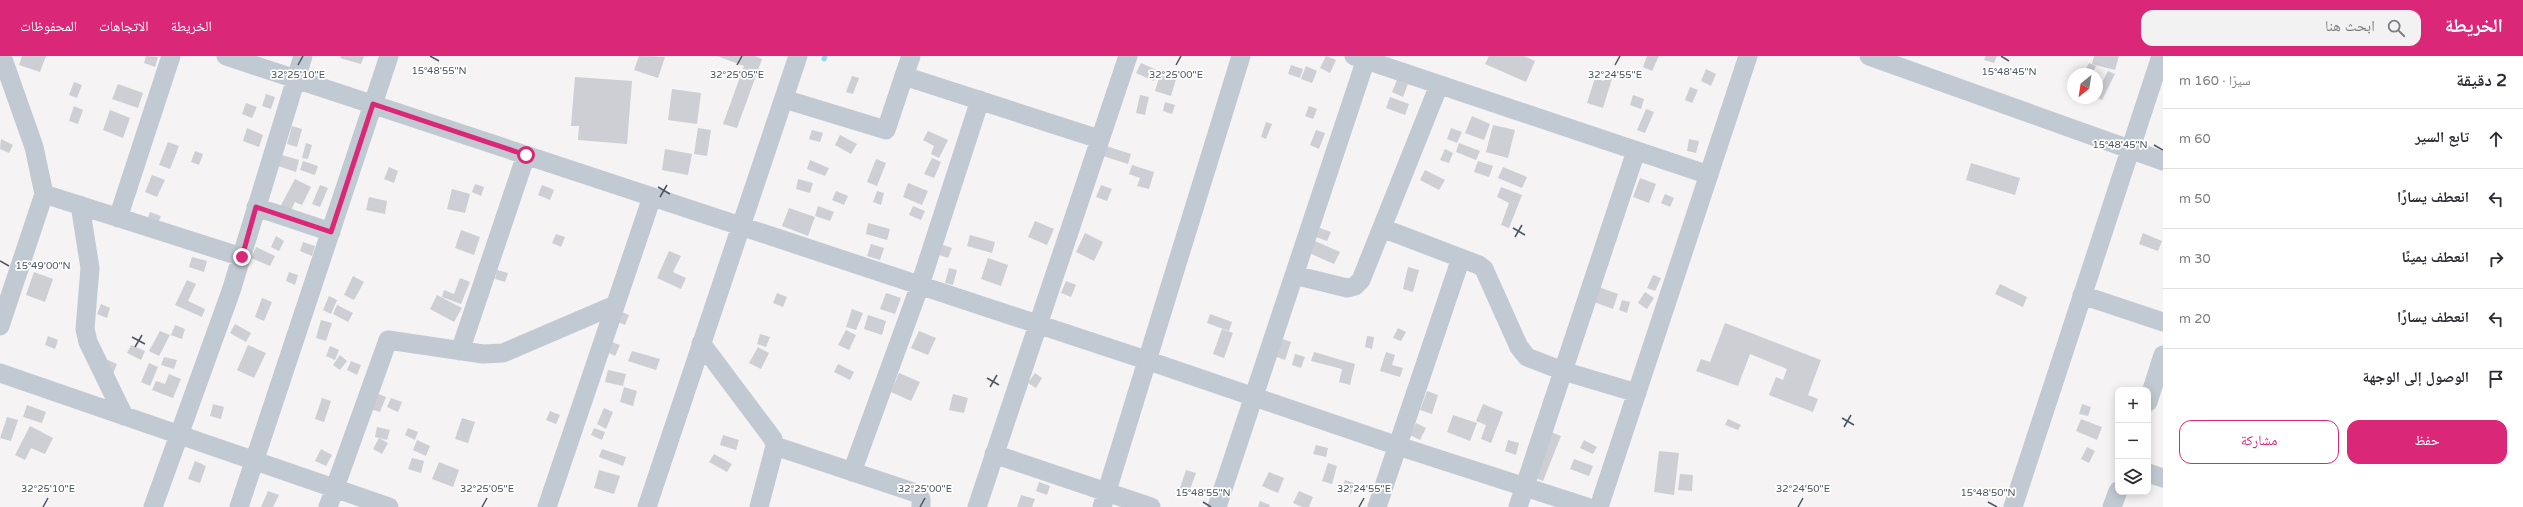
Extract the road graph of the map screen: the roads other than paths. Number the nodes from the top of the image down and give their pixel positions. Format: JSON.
{"nodes":[{"id":1,"x":172,"y":56,"type":"edge"},
{"id":2,"x":226,"y":56,"type":"edge"},
{"id":3,"x":303,"y":56,"type":"edge"},
{"id":4,"x":389,"y":56,"type":"edge"},
{"id":5,"x":798,"y":56,"type":"edge"},
{"id":6,"x":911,"y":56,"type":"edge"},
{"id":7,"x":1128,"y":56,"type":"edge"},
{"id":8,"x":1241,"y":56,"type":"edge"},
{"id":9,"x":1748,"y":56,"type":"edge"},
{"id":10,"x":1869,"y":56,"type":"edge"},
{"id":11,"x":2161,"y":56,"type":"edge"},
{"id":12,"x":1362,"y":57,"type":"edge"},
{"id":13,"x":4,"y":65,"type":"edge"},
{"id":14,"x":904,"y":76,"type":"junction"},
{"id":15,"x":295,"y":79,"type":"junction"},
{"id":16,"x":1439,"y":85,"type":"junction"},
{"id":17,"x":784,"y":99,"type":"junction"},
{"id":18,"x":980,"y":100,"type":"junction"},
{"id":19,"x":373,"y":104,"type":"junction"},
{"id":20,"x":1099,"y":139,"type":"junction"},
{"id":21,"x":2130,"y":150,"type":"junction"},
{"id":22,"x":1636,"y":151,"type":"junction"},
{"id":23,"x":526,"y":155,"type":"junction"},
{"id":24,"x":2163,"y":161,"type":"edge"},
{"id":25,"x":1709,"y":175,"type":"junction"},
{"id":26,"x":44,"y":194,"type":"junction"},
{"id":27,"x":652,"y":197,"type":"junction"},
{"id":28,"x":80,"y":205,"type":"junction"},
{"id":29,"x":256,"y":207,"type":"junction"},
{"id":30,"x":118,"y":218,"type":"junction"},
{"id":31,"x":741,"y":226,"type":"junction"},
{"id":32,"x":1382,"y":228,"type":"junction"},
{"id":33,"x":331,"y":232,"type":"junction"},
{"id":34,"x":242,"y":257,"type":"junction"},
{"id":35,"x":1461,"y":258,"type":"junction"},
{"id":36,"x":1294,"y":275,"type":"junction"},
{"id":37,"x":920,"y":285,"type":"junction"},
{"id":38,"x":2082,"y":295,"type":"junction"},
{"id":39,"x":615,"y":306,"type":"junction"},
{"id":40,"x":2163,"y":322,"type":"edge"},
{"id":41,"x":1036,"y":324,"type":"junction"},
{"id":42,"x":0,"y":326,"type":"edge"},
{"id":43,"x":701,"y":343,"type":"junction"},
{"id":44,"x":460,"y":351,"type":"junction"},
{"id":45,"x":2163,"y":355,"type":"edge"},
{"id":46,"x":1146,"y":360,"type":"junction"},
{"id":47,"x":1563,"y":371,"type":"junction"},
{"id":48,"x":0,"y":373,"type":"edge"},
{"id":49,"x":1637,"y":393,"type":"junction"},
{"id":50,"x":2151,"y":393,"type":"edge"},
{"id":51,"x":1253,"y":396,"type":"junction"},
{"id":52,"x":124,"y":416,"type":"junction"},
{"id":53,"x":178,"y":435,"type":"junction"},
{"id":54,"x":775,"y":446,"type":"junction"},
{"id":55,"x":1398,"y":446,"type":"junction"},
{"id":56,"x":994,"y":454,"type":"junction"},
{"id":57,"x":254,"y":462,"type":"junction"},
{"id":58,"x":852,"y":472,"type":"junction"},
{"id":59,"x":2151,"y":474,"type":"edge"},
{"id":60,"x":2163,"y":478,"type":"edge"},
{"id":61,"x":1525,"y":486,"type":"junction"},
{"id":62,"x":334,"y":489,"type":"junction"},
{"id":63,"x":2116,"y":495,"type":"edge"},
{"id":64,"x":1105,"y":499,"type":"edge"},
{"id":65,"x":153,"y":507,"type":"edge"},
{"id":66,"x":239,"y":507,"type":"edge"},
{"id":67,"x":328,"y":507,"type":"edge"},
{"id":68,"x":389,"y":507,"type":"edge"},
{"id":69,"x":547,"y":507,"type":"edge"},
{"id":70,"x":647,"y":507,"type":"edge"},
{"id":71,"x":759,"y":507,"type":"edge"},
{"id":72,"x":921,"y":507,"type":"edge"},
{"id":73,"x":977,"y":507,"type":"edge"},
{"id":74,"x":1150,"y":507,"type":"edge"},
{"id":75,"x":1216,"y":507,"type":"edge"},
{"id":76,"x":1377,"y":507,"type":"edge"},
{"id":77,"x":1518,"y":507,"type":"edge"},
{"id":78,"x":1587,"y":507,"type":"edge"},
{"id":79,"x":1599,"y":507,"type":"edge"},
{"id":80,"x":2013,"y":507,"type":"edge"},
{"id":81,"x":2112,"y":507,"type":"edge"}],
"edges":[{"from":1,"to":30,"type":"street"},
{"from":2,"to":15,"type":"street"},
{"from":3,"to":15,"type":"street"},
{"from":4,"to":19,"type":"street"},
{"from":5,"to":17,"type":"street"},
{"from":6,"to":14,"type":"street"},
{"from":7,"to":20,"type":"street"},
{"from":8,"to":46,"type":"street"},
{"from":9,"to":25,"type":"street"},
{"from":10,"to":21,"type":"street"},
{"from":11,"to":21,"type":"street"},
{"from":12,"to":16,"type":"street"},
{"from":12,"to":36,"type":"street"},
{"from":13,"to":26,"type":"street"},
{"from":14,"to":17,"type":"street"},
{"from":14,"to":18,"type":"street"},
{"from":15,"to":19,"type":"street"},
{"from":15,"to":29,"type":"street"},
{"from":16,"to":22,"type":"street"},
{"from":16,"to":32,"type":"street"},
{"from":17,"to":31,"type":"street"},
{"from":18,"to":20,"type":"street"},
{"from":18,"to":37,"type":"street"},
{"from":19,"to":23,"type":"street"},
{"from":19,"to":33,"type":"street"},
{"from":20,"to":41,"type":"street"},
{"from":21,"to":24,"type":"street"},
{"from":21,"to":38,"type":"street"},
{"from":22,"to":25,"type":"street"},
{"from":22,"to":47,"type":"street"},
{"from":23,"to":27,"type":"street"},
{"from":23,"to":44,"type":"street"},
{"from":25,"to":49,"type":"street"},
{"from":26,"to":28,"type":"street"},
{"from":26,"to":42,"type":"street"},
{"from":27,"to":31,"type":"street"},
{"from":27,"to":39,"type":"street"},
{"from":28,"to":30,"type":"street"},
{"from":28,"to":52,"type":"street"},
{"from":29,"to":33,"type":"street"},
{"from":29,"to":34,"type":"street"},
{"from":30,"to":34,"type":"street"},
{"from":31,"to":37,"type":"street"},
{"from":31,"to":43,"type":"street"},
{"from":32,"to":35,"type":"street"},
{"from":32,"to":36,"type":"street"},
{"from":33,"to":57,"type":"street"},
{"from":34,"to":53,"type":"street"},
{"from":35,"to":47,"type":"street"},
{"from":35,"to":55,"type":"street"},
{"from":36,"to":51,"type":"street"},
{"from":37,"to":41,"type":"street"},
{"from":37,"to":58,"type":"street"},
{"from":38,"to":40,"type":"street"},
{"from":38,"to":80,"type":"street"},
{"from":39,"to":44,"type":"street"},
{"from":39,"to":69,"type":"street"},
{"from":41,"to":46,"type":"street"},
{"from":41,"to":56,"type":"street"},
{"from":43,"to":54,"type":"street"},
{"from":43,"to":70,"type":"street"},
{"from":44,"to":62,"type":"street"},
{"from":45,"to":50,"type":"street"},
{"from":46,"to":51,"type":"street"},
{"from":46,"to":64,"type":"street"},
{"from":47,"to":49,"type":"street"},
{"from":47,"to":61,"type":"street"},
{"from":48,"to":52,"type":"street"},
{"from":49,"to":79,"type":"street"},
{"from":51,"to":55,"type":"street"},
{"from":51,"to":75,"type":"street"},
{"from":52,"to":53,"type":"street"},
{"from":53,"to":57,"type":"street"},
{"from":53,"to":65,"type":"street"},
{"from":54,"to":58,"type":"street"},
{"from":54,"to":71,"type":"street"},
{"from":55,"to":61,"type":"street"},
{"from":55,"to":76,"type":"street"},
{"from":56,"to":64,"type":"street"},
{"from":56,"to":73,"type":"street"},
{"from":57,"to":62,"type":"street"},
{"from":57,"to":66,"type":"street"},
{"from":58,"to":72,"type":"street"},
{"from":59,"to":60,"type":"street"},
{"from":61,"to":77,"type":"street"},
{"from":61,"to":78,"type":"street"},
{"from":62,"to":67,"type":"street"},
{"from":62,"to":68,"type":"street"},
{"from":63,"to":81,"type":"street"},
{"from":64,"to":74,"type":"street"}]}
